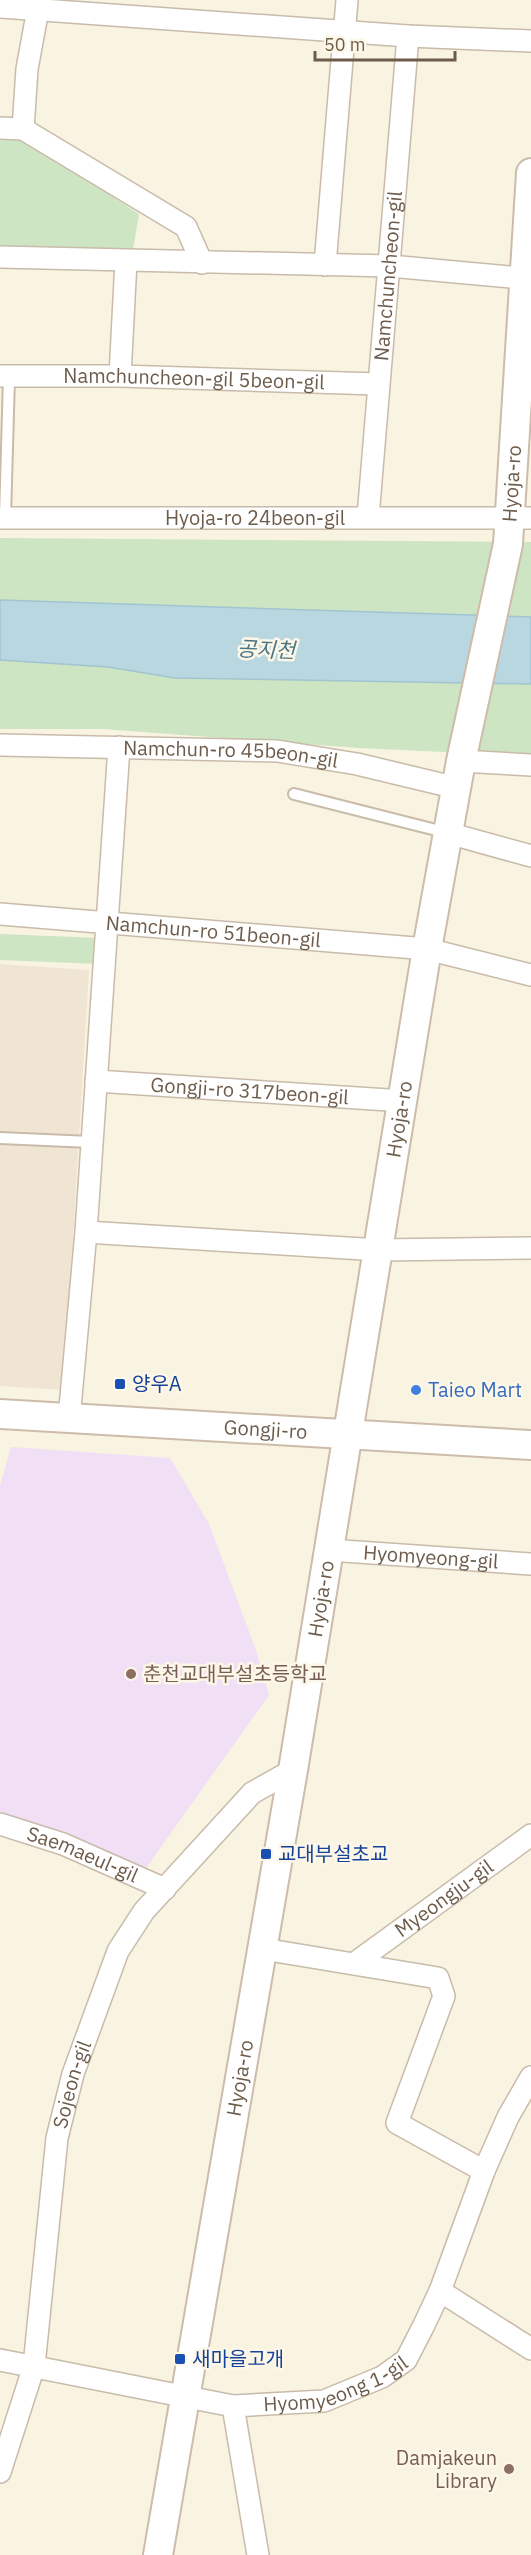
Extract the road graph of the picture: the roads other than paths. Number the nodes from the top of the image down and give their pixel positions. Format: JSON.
{"nodes":[{"id":1,"x":347,"y":0,"type":"edge"},
{"id":2,"x":0,"y":7,"type":"edge"},
{"id":3,"x":38,"y":9,"type":"junction"},
{"id":4,"x":345,"y":31,"type":"junction"},
{"id":5,"x":408,"y":36,"type":"junction"},
{"id":6,"x":531,"y":41,"type":"edge"},
{"id":7,"x":0,"y":128,"type":"edge"},
{"id":8,"x":23,"y":129,"type":"junction"},
{"id":9,"x":531,"y":172,"type":"edge"},
{"id":10,"x":0,"y":257,"type":"edge"},
{"id":11,"x":126,"y":261,"type":"junction"},
{"id":12,"x":202,"y":263,"type":"junction"},
{"id":13,"x":325,"y":265,"type":"junction"},
{"id":14,"x":390,"y":266,"type":"junction"},
{"id":15,"x":527,"y":278,"type":"edge"},
{"id":16,"x":120,"y":376,"type":"junction"},
{"id":17,"x":4,"y":377,"type":"edge"},
{"id":18,"x":378,"y":384,"type":"junction"},
{"id":19,"x":368,"y":517,"type":"junction"},
{"id":20,"x":3,"y":518,"type":"edge"},
{"id":21,"x":516,"y":527,"type":"edge"},
{"id":22,"x":0,"y":745,"type":"edge"},
{"id":23,"x":119,"y":747,"type":"junction"},
{"id":24,"x":461,"y":765,"type":"junction"},
{"id":25,"x":531,"y":765,"type":"edge"},
{"id":26,"x":294,"y":794,"type":"dead end"},
{"id":27,"x":448,"y":833,"type":"junction"},
{"id":28,"x":531,"y":856,"type":"edge"},
{"id":29,"x":0,"y":914,"type":"edge"},
{"id":30,"x":106,"y":923,"type":"junction"},
{"id":31,"x":427,"y":949,"type":"junction"},
{"id":32,"x":531,"y":975,"type":"edge"},
{"id":33,"x":96,"y":1081,"type":"junction"},
{"id":34,"x":404,"y":1101,"type":"junction"},
{"id":35,"x":0,"y":1138,"type":"edge"},
{"id":36,"x":91,"y":1142,"type":"junction"},
{"id":37,"x":86,"y":1232,"type":"junction"},
{"id":38,"x":531,"y":1248,"type":"edge"},
{"id":39,"x":379,"y":1250,"type":"junction"},
{"id":40,"x":0,"y":1414,"type":"edge"},
{"id":41,"x":69,"y":1419,"type":"junction"},
{"id":42,"x":346,"y":1434,"type":"junction"},
{"id":43,"x":531,"y":1445,"type":"edge"},
{"id":44,"x":329,"y":1550,"type":"junction"},
{"id":45,"x":531,"y":1564,"type":"edge"},
{"id":46,"x":293,"y":1770,"type":"junction"},
{"id":47,"x":0,"y":1824,"type":"edge"},
{"id":48,"x":531,"y":1835,"type":"edge"},
{"id":49,"x":165,"y":1889,"type":"junction"},
{"id":50,"x":263,"y":1949,"type":"junction"},
{"id":51,"x":355,"y":1963,"type":"junction"},
{"id":52,"x":531,"y":2077,"type":"edge"},
{"id":53,"x":484,"y":2171,"type":"junction"},
{"id":54,"x":440,"y":2291,"type":"junction"},
{"id":55,"x":531,"y":2349,"type":"edge"},
{"id":56,"x":0,"y":2360,"type":"edge"},
{"id":57,"x":34,"y":2366,"type":"junction"},
{"id":58,"x":185,"y":2398,"type":"junction"},
{"id":59,"x":233,"y":2406,"type":"junction"},
{"id":60,"x":0,"y":2472,"type":"edge"},
{"id":61,"x":158,"y":2555,"type":"edge"},
{"id":62,"x":258,"y":2555,"type":"edge"}],
"edges":[{"from":1,"to":4,"type":"street"},
{"from":2,"to":3,"type":"street"},
{"from":3,"to":4,"type":"street"},
{"from":3,"to":8,"type":"street"},
{"from":4,"to":5,"type":"street"},
{"from":4,"to":13,"type":"street"},
{"from":5,"to":6,"type":"street"},
{"from":5,"to":14,"type":"street","name":"Namchuncheon-gil"},
{"from":7,"to":8,"type":"street"},
{"from":8,"to":12,"type":"street"},
{"from":9,"to":15,"type":"street","name":"Hyoja-ro"},
{"from":10,"to":11,"type":"street"},
{"from":11,"to":12,"type":"street"},
{"from":11,"to":16,"type":"street"},
{"from":12,"to":13,"type":"street"},
{"from":13,"to":14,"type":"street"},
{"from":14,"to":15,"type":"street"},
{"from":14,"to":18,"type":"street","name":"Namchuncheon-gil"},
{"from":15,"to":21,"type":"street","name":"Hyoja-ro"},
{"from":16,"to":17,"type":"street","name":"Namchuncheon-gil 5beon-gil"},
{"from":16,"to":18,"type":"street","name":"Namchuncheon-gil 5beon-gil"},
{"from":17,"to":20,"type":"lane","name":"Namchuncheon-gil 5beon-gil"},
{"from":18,"to":19,"type":"street","name":"Namchuncheon-gil"},
{"from":19,"to":20,"type":"street","name":"Hyoja-ro 24beon-gil"},
{"from":19,"to":21,"type":"street","name":"Hyoja-ro 24beon-gil"},
{"from":21,"to":24,"type":"street","name":"Hyoja-ro"},
{"from":22,"to":23,"type":"street","name":"Namchun-ro 45beon-gil"},
{"from":23,"to":24,"type":"street","name":"Namchun-ro 45beon-gil"},
{"from":23,"to":30,"type":"street"},
{"from":24,"to":25,"type":"street","name":"Namchun-ro 45beon-gil"},
{"from":24,"to":27,"type":"street","name":"Hyoja-ro"},
{"from":26,"to":27,"type":"lane","name":"Namchun-ro 45beon-gil"},
{"from":27,"to":28,"type":"street"},
{"from":27,"to":31,"type":"street","name":"Hyoja-ro"},
{"from":29,"to":30,"type":"street","name":"Namchun-ro 51beon-gil"},
{"from":30,"to":31,"type":"street","name":"Namchun-ro 51beon-gil"},
{"from":30,"to":33,"type":"street"},
{"from":31,"to":32,"type":"street","name":"Namchun-ro 51beon-gil"},
{"from":31,"to":34,"type":"street","name":"Hyoja-ro"},
{"from":33,"to":34,"type":"street","name":"Gongji-ro 317beon-gil"},
{"from":33,"to":36,"type":"street"},
{"from":34,"to":39,"type":"street","name":"Hyoja-ro"},
{"from":35,"to":36,"type":"lane"},
{"from":36,"to":37,"type":"street"},
{"from":37,"to":39,"type":"street"},
{"from":37,"to":41,"type":"street"},
{"from":38,"to":39,"type":"street"},
{"from":39,"to":42,"type":"street","name":"Hyoja-ro"},
{"from":40,"to":41,"type":"street","name":"Gongji-ro"},
{"from":41,"to":42,"type":"street","name":"Gongji-ro"},
{"from":42,"to":43,"type":"street","name":"Gongji-ro"},
{"from":42,"to":44,"type":"street","name":"Hyoja-ro"},
{"from":44,"to":45,"type":"street","name":"Hyomyeong-gil"},
{"from":44,"to":46,"type":"street","name":"Hyoja-ro"},
{"from":46,"to":49,"type":"street","name":"Sojeon-gil"},
{"from":46,"to":50,"type":"street","name":"Hyoja-ro"},
{"from":47,"to":49,"type":"street","name":"Saemaeul-gil"},
{"from":48,"to":51,"type":"street","name":"Myeongju-gil"},
{"from":49,"to":57,"type":"street","name":"Sojeon-gil"},
{"from":50,"to":51,"type":"street"},
{"from":50,"to":58,"type":"street","name":"Hyoja-ro"},
{"from":51,"to":53,"type":"street"},
{"from":52,"to":53,"type":"street","name":"Hyomyeong 1-gil"},
{"from":53,"to":54,"type":"street","name":"Hyomyeong 1-gil"},
{"from":54,"to":55,"type":"street"},
{"from":54,"to":59,"type":"street","name":"Hyomyeong 1-gil"},
{"from":56,"to":57,"type":"street","name":"Hyomyeong 1-gil"},
{"from":57,"to":58,"type":"street","name":"Hyomyeong 1-gil"},
{"from":57,"to":60,"type":"street","name":"Sojeon-gil"},
{"from":58,"to":59,"type":"street","name":"Hyomyeong 1-gil"},
{"from":58,"to":61,"type":"street","name":"Hyoja-ro"},
{"from":59,"to":62,"type":"street"}]}
